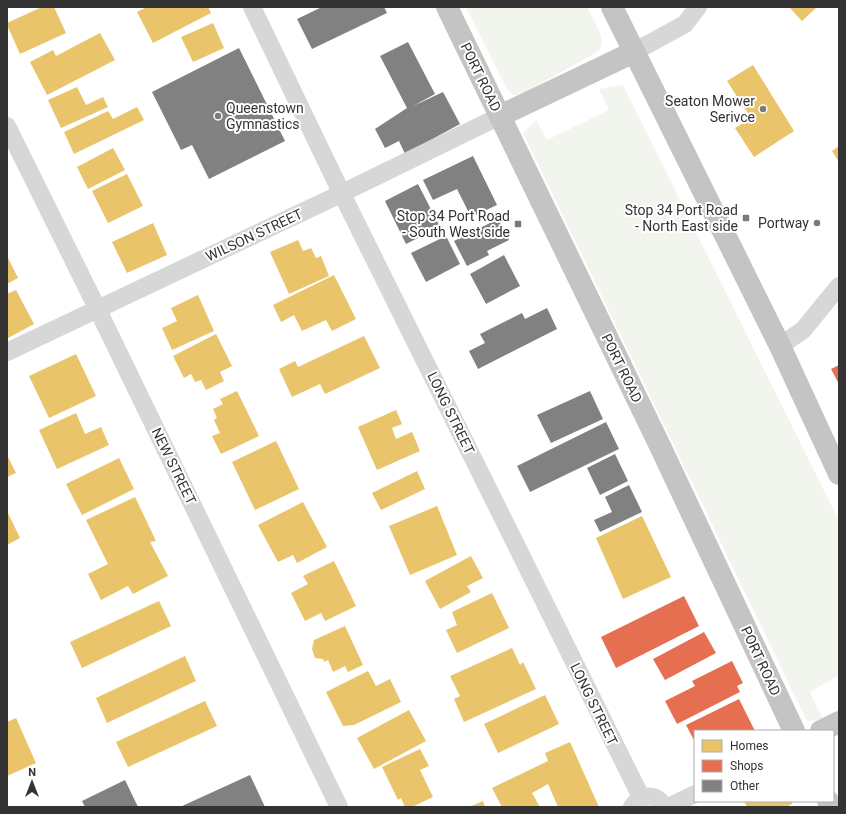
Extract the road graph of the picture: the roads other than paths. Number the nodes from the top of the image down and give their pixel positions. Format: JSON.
{"nodes":[{"id":1,"x":252,"y":7,"type":"edge"},
{"id":2,"x":446,"y":7,"type":"edge"},
{"id":3,"x":612,"y":7,"type":"edge"},
{"id":4,"x":698,"y":7,"type":"edge"},
{"id":5,"x":634,"y":52,"type":"junction"},
{"id":6,"x":500,"y":116,"type":"junction"},
{"id":7,"x":7,"y":126,"type":"edge"},
{"id":8,"x":342,"y":194,"type":"junction"},
{"id":9,"x":839,"y":286,"type":"edge"},
{"id":10,"x":97,"y":308,"type":"junction"},
{"id":11,"x":780,"y":346,"type":"junction"},
{"id":12,"x":7,"y":352,"type":"edge"},
{"id":13,"x":837,"y":464,"type":"edge"},
{"id":14,"x":839,"y":722,"type":"edge"},
{"id":15,"x":794,"y":730,"type":"edge"},
{"id":16,"x":823,"y":730,"type":"edge"},
{"id":17,"x":694,"y":794,"type":"edge"},
{"id":18,"x":636,"y":802,"type":"edge"},
{"id":19,"x":339,"y":807,"type":"edge"},
{"id":20,"x":664,"y":807,"type":"edge"},
{"id":21,"x":668,"y":807,"type":"edge"}],
"edges":[{"from":1,"to":8,"type":"street","name":"LONG STREET"},
{"from":2,"to":6,"type":"highway","name":"PORT ROAD"},
{"from":3,"to":5,"type":"highway"},
{"from":4,"to":5,"type":"street"},
{"from":5,"to":6,"type":"highway"},
{"from":5,"to":11,"type":"highway"},
{"from":6,"to":8,"type":"street","name":"WILSON STREET"},
{"from":6,"to":15,"type":"highway","name":"PORT ROAD"},
{"from":7,"to":10,"type":"street","name":"NEW STREET"},
{"from":8,"to":10,"type":"street","name":"WILSON STREET"},
{"from":8,"to":18,"type":"street","name":"LONG STREET"},
{"from":9,"to":11,"type":"street"},
{"from":10,"to":12,"type":"street","name":"WILSON STREET"},
{"from":10,"to":19,"type":"street","name":"NEW STREET"},
{"from":11,"to":13,"type":"highway"},
{"from":14,"to":16,"type":"highway"},
{"from":17,"to":21,"type":"street"},
{"from":18,"to":20,"type":"street"}]}
